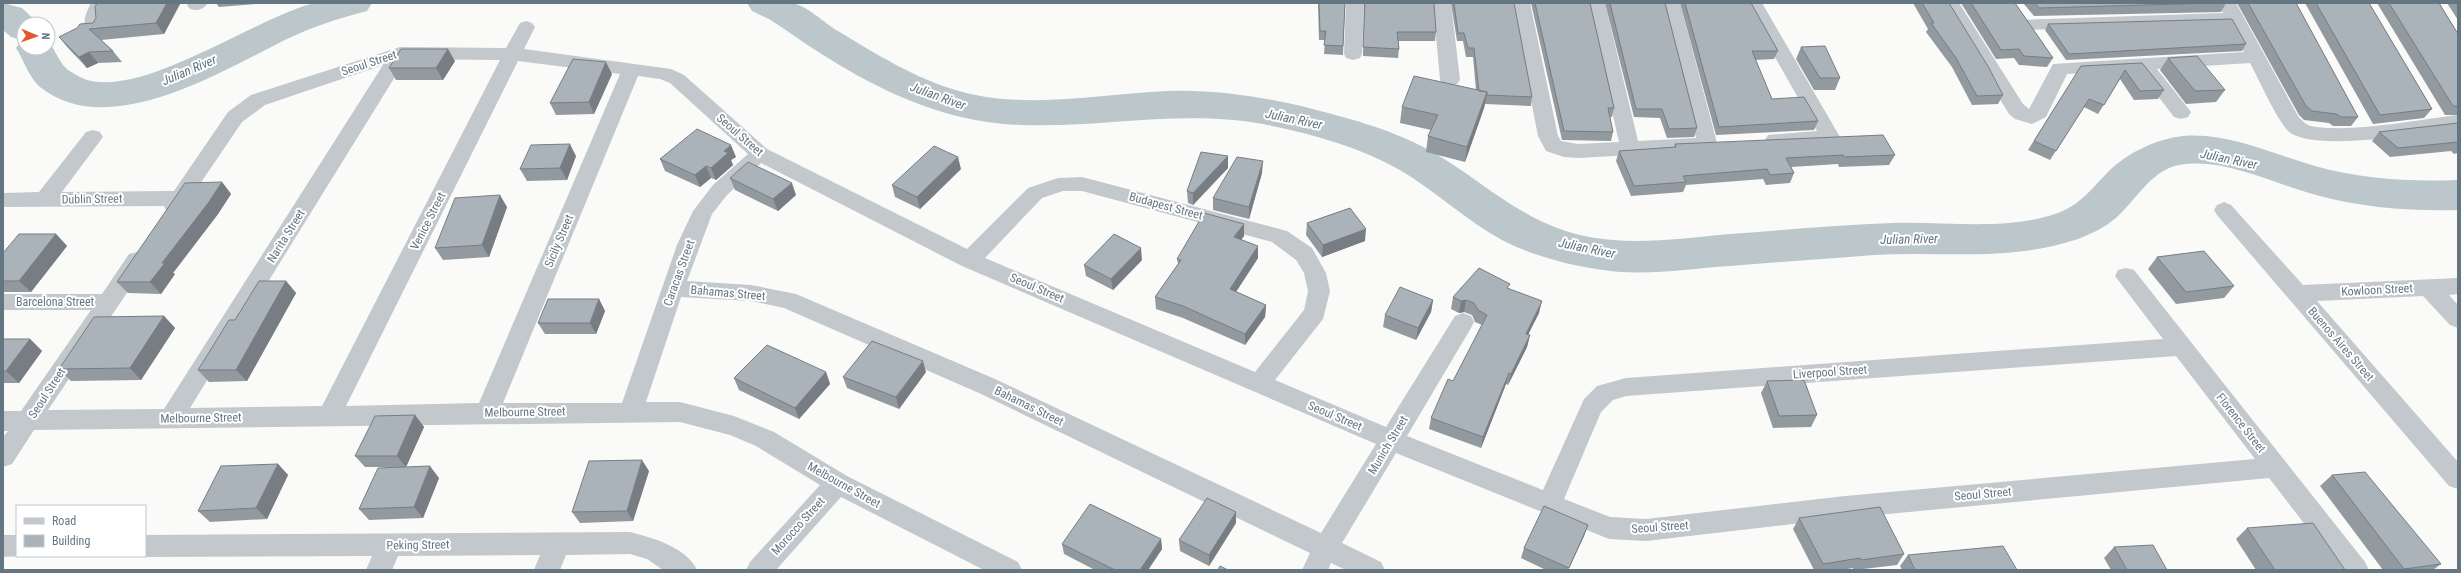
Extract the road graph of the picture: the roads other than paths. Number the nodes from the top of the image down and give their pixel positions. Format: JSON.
{"nodes":[{"id":1,"x":100,"y":3,"type":"edge"},
{"id":2,"x":1355,"y":3,"type":"edge"},
{"id":3,"x":1442,"y":3,"type":"edge"},
{"id":4,"x":1522,"y":3,"type":"edge"},
{"id":5,"x":1596,"y":3,"type":"edge"},
{"id":6,"x":1671,"y":3,"type":"edge"},
{"id":7,"x":1753,"y":3,"type":"edge"},
{"id":8,"x":1950,"y":3,"type":"edge"},
{"id":9,"x":2017,"y":8,"type":"edge"},
{"id":10,"x":2230,"y":10,"type":"edge"},
{"id":11,"x":2027,"y":24,"type":"junction"},
{"id":12,"x":526,"y":26,"type":"dead end"},
{"id":13,"x":94,"y":29,"type":"edge"},
{"id":14,"x":400,"y":53,"type":"junction"},
{"id":15,"x":512,"y":54,"type":"junction"},
{"id":16,"x":1354,"y":54,"type":"dead end"},
{"id":17,"x":2051,"y":55,"type":"junction"},
{"id":18,"x":2256,"y":57,"type":"junction"},
{"id":19,"x":2142,"y":63,"type":"junction"},
{"id":20,"x":632,"y":68,"type":"junction"},
{"id":21,"x":1450,"y":80,"type":"dead end"},
{"id":22,"x":2427,"y":104,"type":"edge"},
{"id":23,"x":2181,"y":112,"type":"dead end"},
{"id":24,"x":2355,"y":112,"type":"edge"},
{"id":25,"x":2448,"y":123,"type":"edge"},
{"id":26,"x":2366,"y":133,"type":"junction"},
{"id":27,"x":93,"y":137,"type":"dead end"},
{"id":28,"x":1753,"y":141,"type":"edge"},
{"id":29,"x":1630,"y":147,"type":"junction"},
{"id":30,"x":760,"y":154,"type":"junction"},
{"id":31,"x":181,"y":198,"type":"junction"},
{"id":32,"x":3,"y":200,"type":"edge"},
{"id":33,"x":44,"y":200,"type":"junction"},
{"id":34,"x":2224,"y":210,"type":"dead end"},
{"id":35,"x":162,"y":224,"type":"edge"},
{"id":36,"x":149,"y":243,"type":"edge"},
{"id":37,"x":970,"y":260,"type":"junction"},
{"id":38,"x":2126,"y":276,"type":"dead end"},
{"id":39,"x":2458,"y":286,"type":"edge"},
{"id":40,"x":2428,"y":287,"type":"junction"},
{"id":41,"x":673,"y":288,"type":"junction"},
{"id":42,"x":2297,"y":294,"type":"junction"},
{"id":43,"x":3,"y":302,"type":"edge"},
{"id":44,"x":107,"y":302,"type":"junction"},
{"id":45,"x":2458,"y":319,"type":"edge"},
{"id":46,"x":1463,"y":322,"type":"dead end"},
{"id":47,"x":2181,"y":347,"type":"junction"},
{"id":48,"x":1259,"y":384,"type":"junction"},
{"id":49,"x":631,"y":411,"type":"junction"},
{"id":50,"x":487,"y":413,"type":"junction"},
{"id":51,"x":329,"y":416,"type":"junction"},
{"id":52,"x":171,"y":418,"type":"junction"},
{"id":53,"x":3,"y":421,"type":"edge"},
{"id":54,"x":30,"y":421,"type":"junction"},
{"id":55,"x":1391,"y":440,"type":"junction"},
{"id":56,"x":3,"y":457,"type":"edge"},
{"id":57,"x":2275,"y":467,"type":"junction"},
{"id":58,"x":2458,"y":479,"type":"edge"},
{"id":59,"x":838,"y":483,"type":"junction"},
{"id":60,"x":1549,"y":504,"type":"junction"},
{"id":61,"x":557,"y":543,"type":"junction"},
{"id":62,"x":390,"y":545,"type":"junction"},
{"id":63,"x":3,"y":546,"type":"edge"},
{"id":64,"x":16,"y":546,"type":"edge"},
{"id":65,"x":146,"y":546,"type":"edge"},
{"id":66,"x":1320,"y":560,"type":"edge"},
{"id":67,"x":379,"y":570,"type":"edge"},
{"id":68,"x":547,"y":570,"type":"edge"},
{"id":69,"x":684,"y":570,"type":"edge"},
{"id":70,"x":759,"y":570,"type":"edge"},
{"id":71,"x":1009,"y":570,"type":"edge"},
{"id":72,"x":1372,"y":570,"type":"edge"},
{"id":73,"x":2356,"y":570,"type":"edge"}],
"edges":[{"from":1,"to":13,"type":"street"},
{"from":2,"to":16,"type":"street"},
{"from":3,"to":21,"type":"street"},
{"from":4,"to":29,"type":"street"},
{"from":5,"to":29,"type":"street"},
{"from":6,"to":29,"type":"street"},
{"from":7,"to":28,"type":"street"},
{"from":8,"to":17,"type":"street"},
{"from":9,"to":11,"type":"street"},
{"from":10,"to":11,"type":"street"},
{"from":10,"to":18,"type":"street"},
{"from":11,"to":17,"type":"street"},
{"from":12,"to":15,"type":"street","name":"Venice Street"},
{"from":14,"to":15,"type":"street","name":"Seoul Street"},
{"from":14,"to":31,"type":"street","name":"Seoul Street"},
{"from":14,"to":52,"type":"street","name":"Narita Street"},
{"from":15,"to":20,"type":"street","name":"Seoul Street"},
{"from":15,"to":51,"type":"street","name":"Venice Street"},
{"from":17,"to":19,"type":"street"},
{"from":18,"to":19,"type":"street"},
{"from":18,"to":26,"type":"street"},
{"from":19,"to":23,"type":"street"},
{"from":20,"to":30,"type":"street","name":"Seoul Street"},
{"from":20,"to":50,"type":"street","name":"Sicily Street"},
{"from":22,"to":25,"type":"street"},
{"from":24,"to":26,"type":"street"},
{"from":25,"to":26,"type":"street"},
{"from":27,"to":33,"type":"street"},
{"from":30,"to":37,"type":"street","name":"Seoul Street"},
{"from":30,"to":41,"type":"street","name":"Caracas Street"},
{"from":31,"to":33,"type":"street","name":"Dublin Street"},
{"from":31,"to":35,"type":"street","name":"Seoul Street"},
{"from":32,"to":33,"type":"street","name":"Dublin Street"},
{"from":34,"to":42,"type":"street","name":"Buenos Aires Street"},
{"from":36,"to":44,"type":"street","name":"Seoul Street"},
{"from":37,"to":48,"type":"street","name":"Seoul Street"},
{"from":37,"to":48,"type":"street","name":"Budapest Street"},
{"from":38,"to":47,"type":"street","name":"Florence Street"},
{"from":39,"to":40,"type":"street","name":"Kowloon Street"},
{"from":40,"to":42,"type":"street","name":"Kowloon Street"},
{"from":40,"to":45,"type":"street"},
{"from":41,"to":49,"type":"street","name":"Caracas Street"},
{"from":41,"to":66,"type":"street","name":"Bahamas Street"},
{"from":42,"to":58,"type":"street","name":"Buenos Aires Street"},
{"from":43,"to":44,"type":"street","name":"Barcelona Street"},
{"from":44,"to":54,"type":"street","name":"Seoul Street"},
{"from":46,"to":55,"type":"street","name":"Munich Street"},
{"from":47,"to":57,"type":"street","name":"Florence Street"},
{"from":47,"to":60,"type":"street","name":"Liverpool Street"},
{"from":48,"to":55,"type":"street","name":"Seoul Street"},
{"from":49,"to":50,"type":"street","name":"Melbourne Street"},
{"from":49,"to":59,"type":"street","name":"Melbourne Street"},
{"from":50,"to":51,"type":"street","name":"Melbourne Street"},
{"from":51,"to":52,"type":"street","name":"Melbourne Street"},
{"from":52,"to":54,"type":"street","name":"Melbourne Street"},
{"from":53,"to":54,"type":"street","name":"Melbourne Street"},
{"from":54,"to":56,"type":"street","name":"Seoul Street"},
{"from":55,"to":60,"type":"street","name":"Seoul Street"},
{"from":55,"to":66,"type":"street","name":"Munich Street"},
{"from":57,"to":60,"type":"street","name":"Seoul Street"},
{"from":57,"to":73,"type":"street","name":"Florence Street"},
{"from":59,"to":70,"type":"street","name":"Morocco Street"},
{"from":59,"to":71,"type":"street","name":"Melbourne Street"},
{"from":61,"to":62,"type":"street","name":"Peking Street"},
{"from":61,"to":68,"type":"street"},
{"from":61,"to":69,"type":"street","name":"Peking Street"},
{"from":62,"to":65,"type":"street","name":"Peking Street"},
{"from":62,"to":67,"type":"street"},
{"from":63,"to":64,"type":"street"},
{"from":66,"to":72,"type":"street","name":"Bahamas Street"}]}
